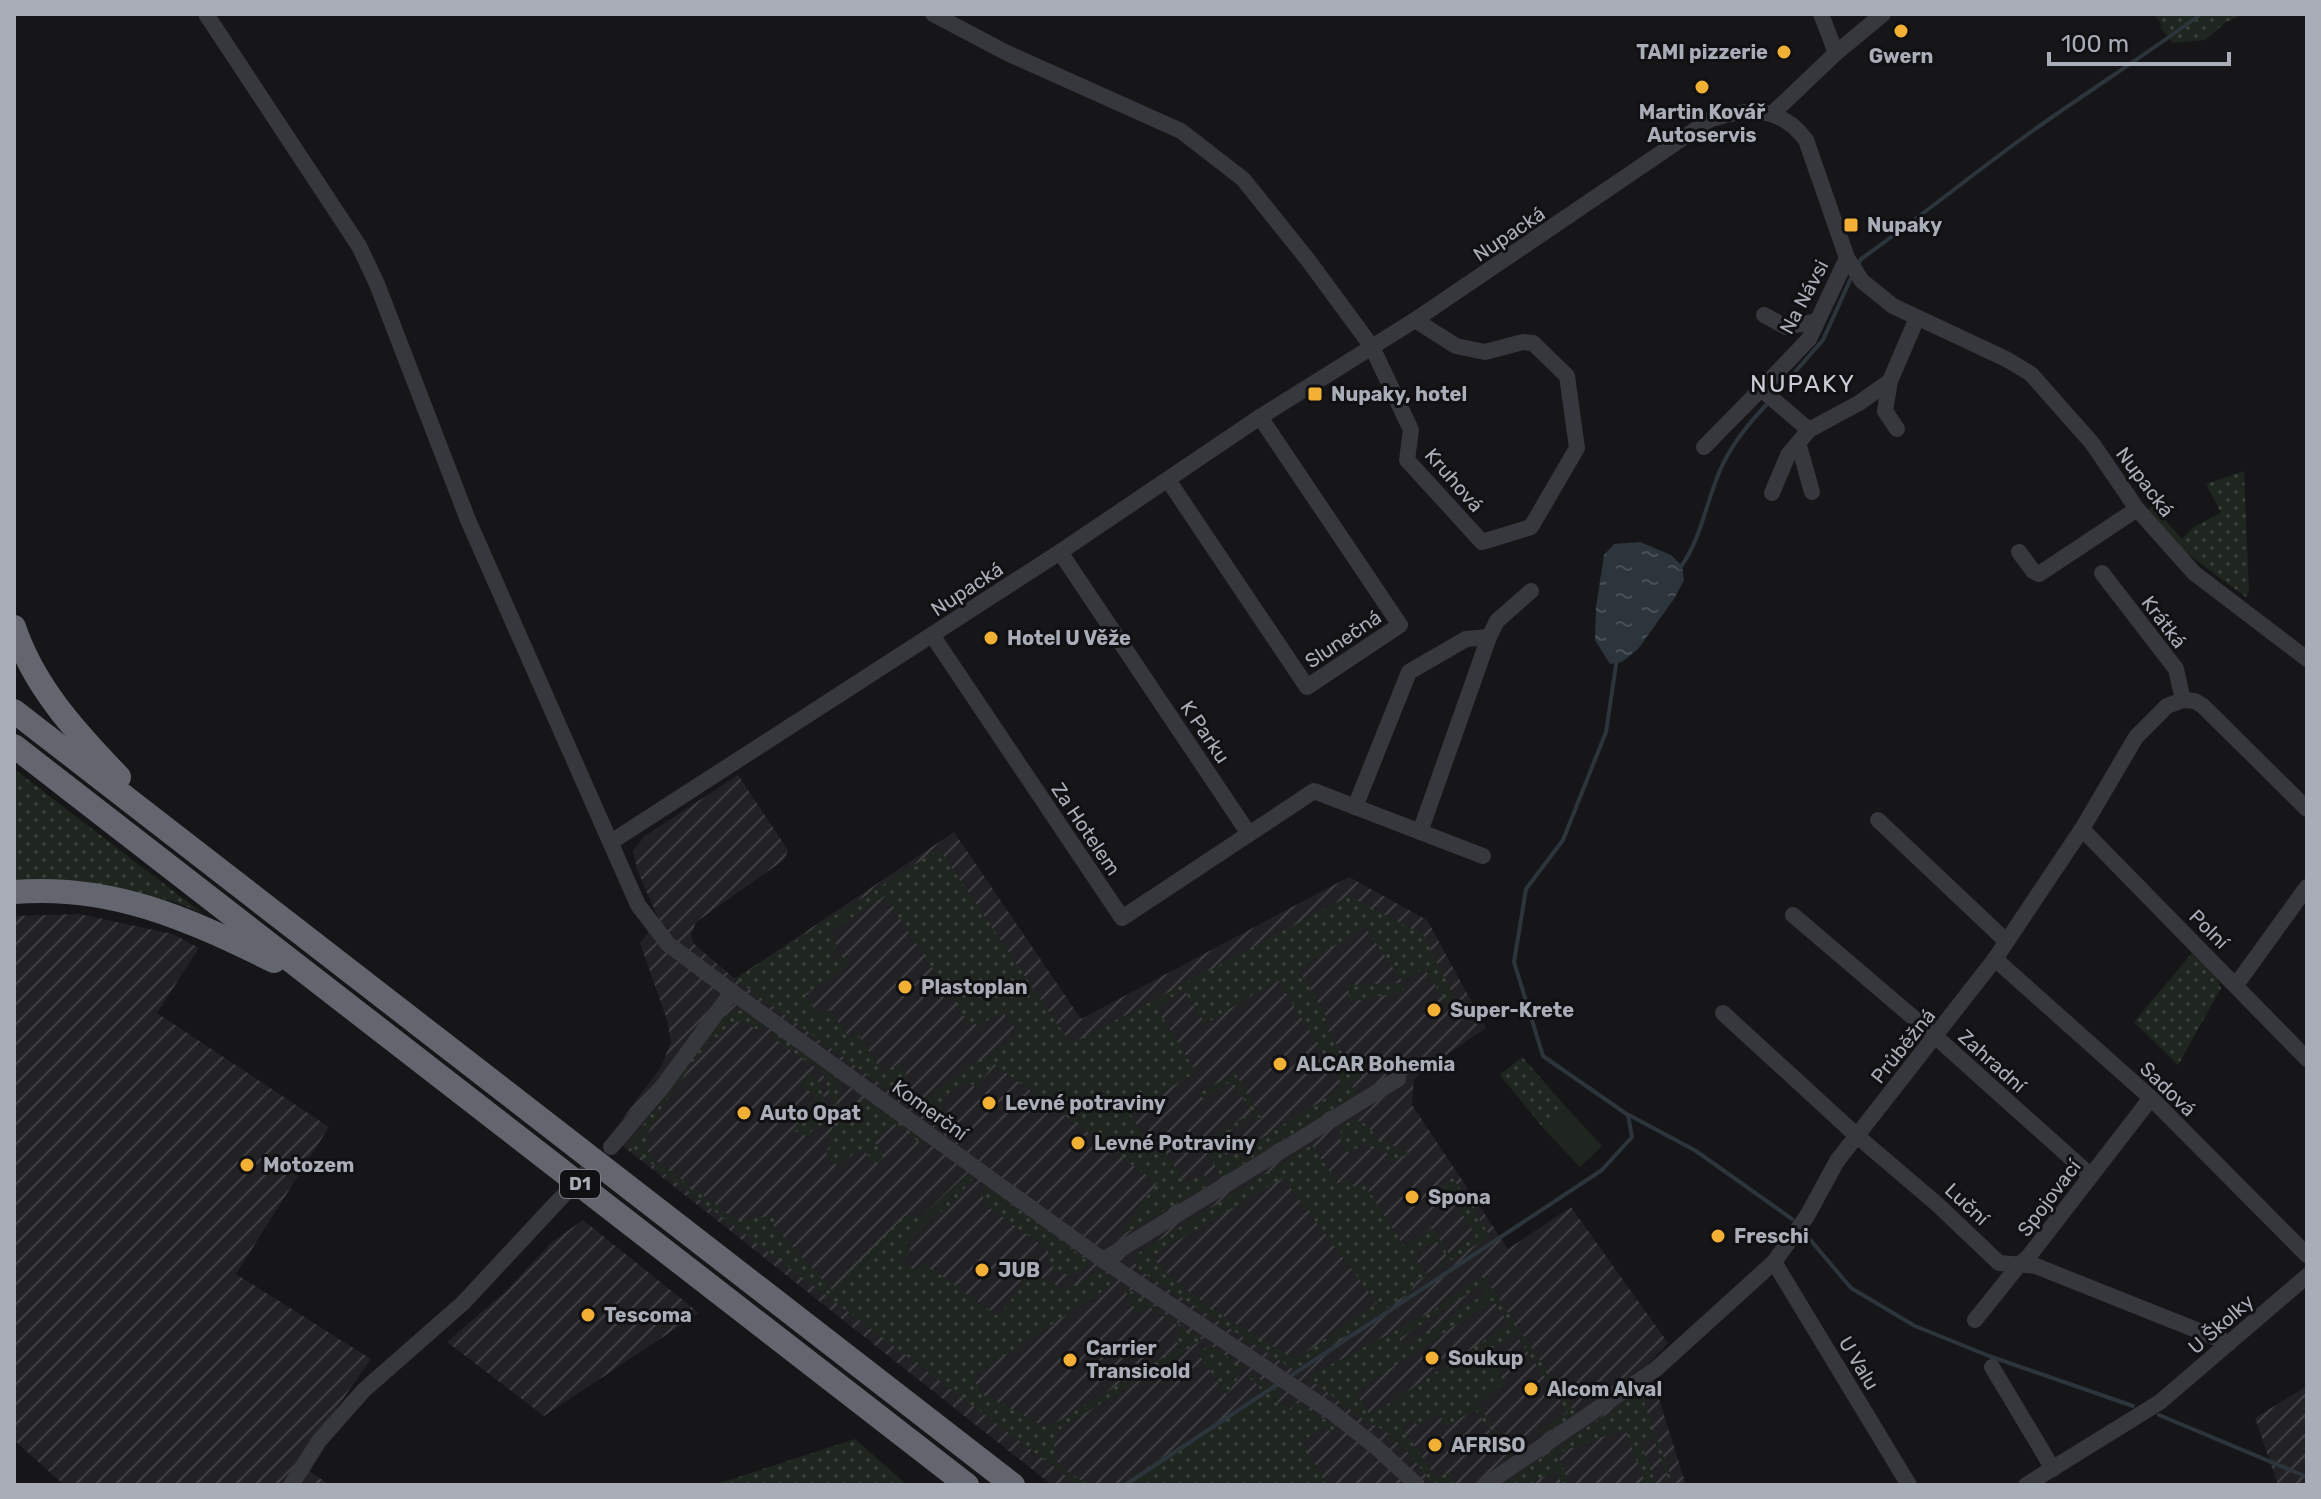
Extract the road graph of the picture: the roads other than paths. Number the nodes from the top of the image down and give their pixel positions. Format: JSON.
{"nodes":[{"id":1,"x":206,"y":14,"type":"edge"},
{"id":2,"x":933,"y":14,"type":"edge"},
{"id":3,"x":1821,"y":14,"type":"edge"},
{"id":4,"x":1883,"y":14,"type":"edge"},
{"id":5,"x":1836,"y":53,"type":"junction"},
{"id":6,"x":1773,"y":113,"type":"junction"},
{"id":7,"x":1849,"y":262,"type":"junction"},
{"id":8,"x":1764,"y":315,"type":"dead end"},
{"id":9,"x":1917,"y":318,"type":"junction"},
{"id":10,"x":1415,"y":320,"type":"junction"},
{"id":11,"x":1817,"y":321,"type":"junction"},
{"id":12,"x":1372,"y":347,"type":"junction"},
{"id":13,"x":1890,"y":381,"type":"junction"},
{"id":14,"x":1768,"y":395,"type":"junction"},
{"id":15,"x":1260,"y":417,"type":"junction"},
{"id":16,"x":1897,"y":429,"type":"dead end"},
{"id":17,"x":1809,"y":430,"type":"junction"},
{"id":18,"x":1799,"y":446,"type":"junction"},
{"id":19,"x":1704,"y":447,"type":"dead end"},
{"id":20,"x":1168,"y":480,"type":"junction"},
{"id":21,"x":1812,"y":492,"type":"dead end"},
{"id":22,"x":1772,"y":493,"type":"dead end"},
{"id":23,"x":2137,"y":509,"type":"junction"},
{"id":24,"x":1060,"y":552,"type":"junction"},
{"id":25,"x":2019,"y":552,"type":"dead end"},
{"id":26,"x":2102,"y":573,"type":"dead end"},
{"id":27,"x":1531,"y":591,"type":"dead end"},
{"id":28,"x":14,"y":627,"type":"edge"},
{"id":29,"x":932,"y":635,"type":"junction"},
{"id":30,"x":1489,"y":637,"type":"junction"},
{"id":31,"x":2307,"y":659,"type":"edge"},
{"id":32,"x":2183,"y":700,"type":"junction"},
{"id":33,"x":14,"y":711,"type":"edge"},
{"id":34,"x":14,"y":746,"type":"edge"},
{"id":35,"x":1355,"y":807,"type":"junction"},
{"id":36,"x":2307,"y":809,"type":"edge"},
{"id":37,"x":1878,"y":820,"type":"dead end"},
{"id":38,"x":2082,"y":829,"type":"junction"},
{"id":39,"x":1420,"y":832,"type":"junction"},
{"id":40,"x":1249,"y":834,"type":"junction"},
{"id":41,"x":179,"y":838,"type":"junction"},
{"id":42,"x":611,"y":842,"type":"junction"},
{"id":43,"x":1483,"y":856,"type":"dead end"},
{"id":44,"x":2307,"y":887,"type":"edge"},
{"id":45,"x":14,"y":892,"type":"edge"},
{"id":46,"x":1793,"y":915,"type":"dead end"},
{"id":47,"x":2006,"y":941,"type":"junction"},
{"id":48,"x":1995,"y":959,"type":"junction"},
{"id":49,"x":317,"y":982,"type":"junction"},
{"id":50,"x":2236,"y":985,"type":"junction"},
{"id":51,"x":732,"y":992,"type":"junction"},
{"id":52,"x":1723,"y":1013,"type":"dead end"},
{"id":53,"x":1936,"y":1037,"type":"junction"},
{"id":54,"x":2307,"y":1059,"type":"edge"},
{"id":55,"x":1398,"y":1079,"type":"dead end"},
{"id":56,"x":2151,"y":1098,"type":"junction"},
{"id":57,"x":1856,"y":1135,"type":"junction"},
{"id":58,"x":611,"y":1147,"type":"tunnel mouth"},
{"id":59,"x":2091,"y":1176,"type":"junction"},
{"id":60,"x":559,"y":1200,"type":"tunnel mouth"},
{"id":61,"x":2307,"y":1255,"type":"edge"},
{"id":62,"x":1103,"y":1260,"type":"junction"},
{"id":63,"x":1774,"y":1262,"type":"junction"},
{"id":64,"x":2019,"y":1265,"type":"junction"},
{"id":65,"x":2307,"y":1276,"type":"edge"},
{"id":66,"x":1975,"y":1320,"type":"dead end"},
{"id":67,"x":2229,"y":1343,"type":"junction"},
{"id":68,"x":1992,"y":1367,"type":"dead end"},
{"id":69,"x":2053,"y":1469,"type":"junction"},
{"id":70,"x":291,"y":1485,"type":"edge"},
{"id":71,"x":967,"y":1485,"type":"edge"},
{"id":72,"x":1013,"y":1485,"type":"edge"},
{"id":73,"x":1417,"y":1485,"type":"edge"},
{"id":74,"x":1485,"y":1485,"type":"edge"},
{"id":75,"x":1909,"y":1485,"type":"edge"},
{"id":76,"x":2026,"y":1485,"type":"edge"}],
"edges":[{"from":1,"to":42,"type":"street","name":"Komerční"},
{"from":2,"to":12,"type":"street"},
{"from":3,"to":5,"type":"street"},
{"from":4,"to":5,"type":"street"},
{"from":5,"to":6,"type":"street"},
{"from":6,"to":7,"type":"street","name":"Nupacká"},
{"from":6,"to":10,"type":"street","name":"Nupacká"},
{"from":7,"to":9,"type":"street","name":"Nupacká"},
{"from":7,"to":11,"type":"street","name":"Na Návsi"},
{"from":8,"to":11,"type":"street"},
{"from":9,"to":13,"type":"street"},
{"from":9,"to":23,"type":"street","name":"Nupacká"},
{"from":10,"to":12,"type":"street","name":"Nupacká"},
{"from":10,"to":12,"type":"street","name":"Kruhová"},
{"from":11,"to":14,"type":"street","name":"Na Návsi"},
{"from":12,"to":15,"type":"street","name":"Nupacká"},
{"from":13,"to":16,"type":"street"},
{"from":13,"to":17,"type":"street"},
{"from":14,"to":17,"type":"street"},
{"from":14,"to":19,"type":"street","name":"Na Návsi"},
{"from":15,"to":20,"type":"street","name":"Nupacká"},
{"from":15,"to":20,"type":"street","name":"Slunečná"},
{"from":17,"to":18,"type":"street"},
{"from":18,"to":21,"type":"street"},
{"from":18,"to":22,"type":"street"},
{"from":20,"to":24,"type":"street","name":"Nupacká"},
{"from":23,"to":25,"type":"street"},
{"from":23,"to":31,"type":"street","name":"Nupacká"},
{"from":24,"to":29,"type":"street","name":"Nupacká"},
{"from":24,"to":40,"type":"street","name":"K Parku"},
{"from":26,"to":32,"type":"street","name":"Krátká"},
{"from":27,"to":30,"type":"street"},
{"from":28,"to":41,"type":"highway"},
{"from":29,"to":40,"type":"street","name":"Za Hotelem"},
{"from":29,"to":42,"type":"street","name":"Nupacká"},
{"from":30,"to":35,"type":"street"},
{"from":30,"to":39,"type":"street"},
{"from":32,"to":36,"type":"street"},
{"from":32,"to":38,"type":"street","name":"Průběžná"},
{"from":33,"to":41,"type":"highway","number":"D1"},
{"from":34,"to":49,"type":"highway","number":"D1"},
{"from":35,"to":39,"type":"street"},
{"from":35,"to":40,"type":"street"},
{"from":37,"to":47,"type":"street"},
{"from":38,"to":47,"type":"street","name":"Průběžná"},
{"from":38,"to":50,"type":"street","name":"Polní"},
{"from":39,"to":43,"type":"street"},
{"from":41,"to":72,"type":"highway","number":"D1"},
{"from":42,"to":51,"type":"street","name":"Komerční"},
{"from":44,"to":50,"type":"street"},
{"from":45,"to":49,"type":"highway"},
{"from":46,"to":53,"type":"street","name":"Zahradní"},
{"from":47,"to":48,"type":"street","name":"Průběžná"},
{"from":48,"to":53,"type":"street","name":"Průběžná"},
{"from":48,"to":56,"type":"street","name":"Sadová"},
{"from":49,"to":71,"type":"highway","number":"D1"},
{"from":50,"to":54,"type":"street","name":"Polní"},
{"from":51,"to":58,"type":"street"},
{"from":51,"to":62,"type":"street","name":"Komerční"},
{"from":52,"to":57,"type":"street","name":"Luční"},
{"from":53,"to":57,"type":"street","name":"Průběžná"},
{"from":53,"to":59,"type":"street","name":"Zahradní"},
{"from":55,"to":62,"type":"street"},
{"from":56,"to":59,"type":"street","name":"Spojovací"},
{"from":56,"to":61,"type":"street","name":"Sadová"},
{"from":57,"to":63,"type":"street","name":"Průběžná"},
{"from":57,"to":64,"type":"street","name":"Luční"},
{"from":59,"to":64,"type":"street","name":"Spojovací"},
{"from":60,"to":70,"type":"street"},
{"from":62,"to":73,"type":"street","name":"Komerční"},
{"from":63,"to":74,"type":"street","name":"Průběžná"},
{"from":63,"to":75,"type":"street","name":"U Valu"},
{"from":64,"to":66,"type":"street","name":"Spojovací"},
{"from":64,"to":67,"type":"street","name":"Luční"},
{"from":65,"to":67,"type":"street","name":"U Školky"},
{"from":67,"to":69,"type":"street","name":"U Školky"},
{"from":68,"to":69,"type":"street"},
{"from":69,"to":76,"type":"street"}]}
